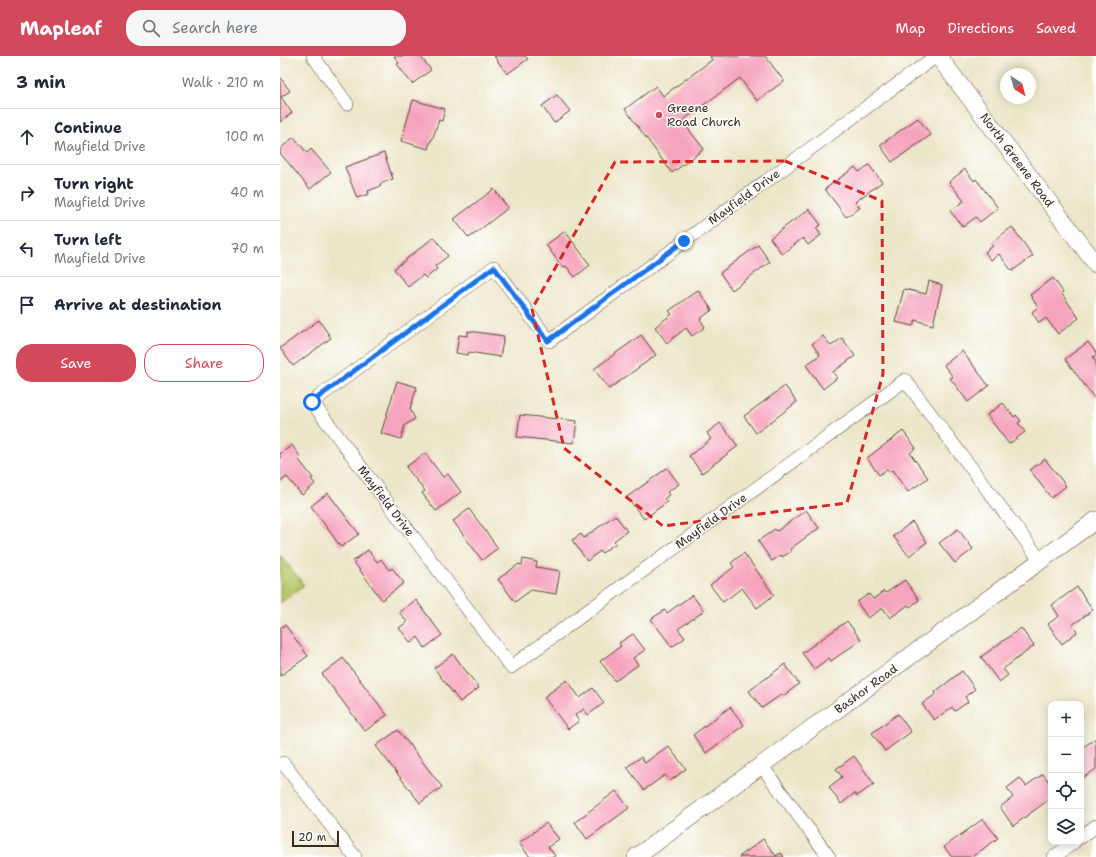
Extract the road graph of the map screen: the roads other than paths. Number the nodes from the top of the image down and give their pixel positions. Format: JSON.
{"nodes":[{"id":1,"x":313,"y":56,"type":"edge"},
{"id":2,"x":937,"y":56,"type":"edge"},
{"id":3,"x":347,"y":104,"type":"dead end"},
{"id":4,"x":1096,"y":264,"type":"edge"},
{"id":5,"x":1096,"y":520,"type":"edge"},
{"id":6,"x":1041,"y":561,"type":"junction"},
{"id":7,"x":282,"y":764,"type":"edge"},
{"id":8,"x":762,"y":765,"type":"junction"},
{"id":9,"x":1096,"y":826,"type":"edge"},
{"id":10,"x":1084,"y":835,"type":"edge"},
{"id":11,"x":1070,"y":845,"type":"edge"},
{"id":12,"x":355,"y":857,"type":"edge"},
{"id":13,"x":636,"y":857,"type":"edge"},
{"id":14,"x":829,"y":857,"type":"edge"},
{"id":15,"x":1054,"y":857,"type":"edge"}],
"edges":[{"from":1,"to":3,"type":"street"},
{"from":2,"to":4,"type":"street","name":"North Greene Road"},
{"from":2,"to":6,"type":"street","name":"Mayfield Drive"},
{"from":5,"to":6,"type":"street","name":"Bashor Road"},
{"from":6,"to":8,"type":"street","name":"Bashor Road"},
{"from":7,"to":12,"type":"street"},
{"from":8,"to":13,"type":"street","name":"Bashor Road"},
{"from":8,"to":14,"type":"street"},
{"from":9,"to":10,"type":"street"},
{"from":11,"to":15,"type":"street"}]}
